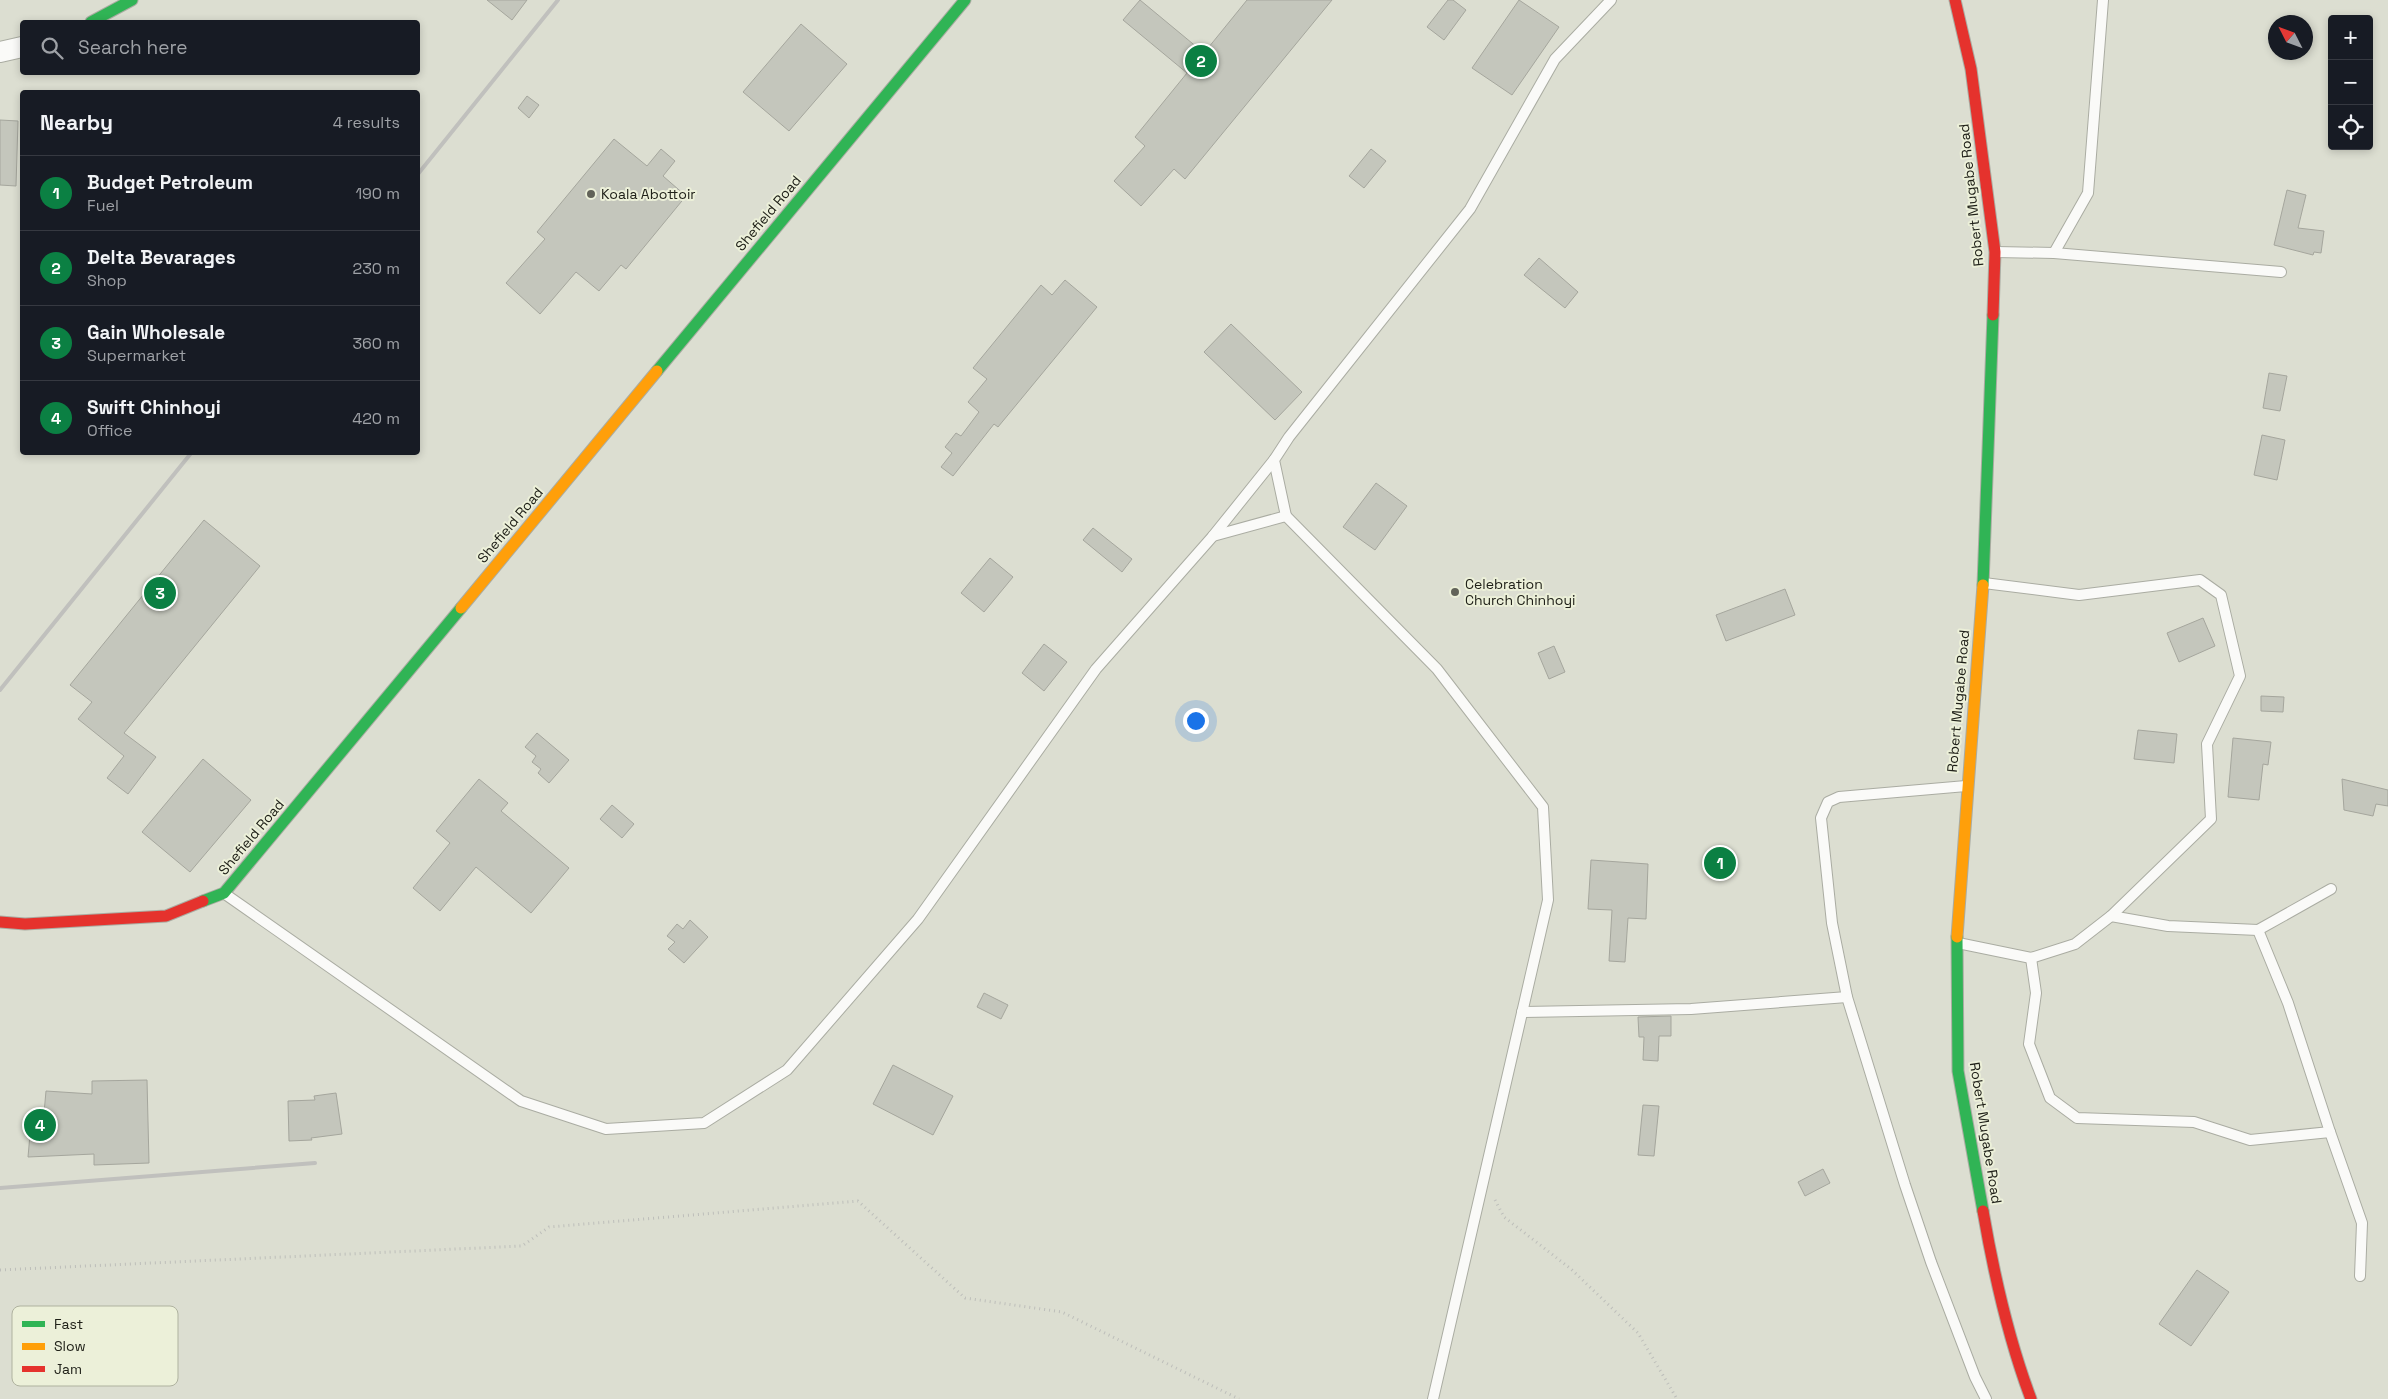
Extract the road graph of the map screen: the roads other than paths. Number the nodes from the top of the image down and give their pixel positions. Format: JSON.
{"nodes":[{"id":1,"x":132,"y":0,"type":"edge"},
{"id":2,"x":965,"y":0,"type":"edge"},
{"id":3,"x":1611,"y":0,"type":"edge"},
{"id":4,"x":1955,"y":0,"type":"edge"},
{"id":5,"x":2103,"y":0,"type":"edge"},
{"id":6,"x":95,"y":20,"type":"edge"},
{"id":7,"x":20,"y":47,"type":"edge"},
{"id":8,"x":0,"y":52,"type":"edge"},
{"id":9,"x":1994,"y":252,"type":"junction"},
{"id":10,"x":2054,"y":253,"type":"junction"},
{"id":11,"x":2281,"y":272,"type":"dead end"},
{"id":12,"x":1274,"y":460,"type":"junction"},
{"id":13,"x":1286,"y":516,"type":"junction"},
{"id":14,"x":1213,"y":536,"type":"junction"},
{"id":15,"x":1983,"y":583,"type":"junction"},
{"id":16,"x":1967,"y":786,"type":"junction"},
{"id":17,"x":2331,"y":889,"type":"dead end"},
{"id":18,"x":224,"y":893,"type":"junction"},
{"id":19,"x":2111,"y":916,"type":"junction"},
{"id":20,"x":0,"y":922,"type":"edge"},
{"id":21,"x":2258,"y":930,"type":"junction"},
{"id":22,"x":1957,"y":942,"type":"junction"},
{"id":23,"x":2031,"y":958,"type":"junction"},
{"id":24,"x":1847,"y":997,"type":"junction"},
{"id":25,"x":1522,"y":1012,"type":"junction"},
{"id":26,"x":2330,"y":1132,"type":"junction"},
{"id":27,"x":2360,"y":1276,"type":"dead end"},
{"id":28,"x":1433,"y":1399,"type":"edge"},
{"id":29,"x":1986,"y":1399,"type":"edge"},
{"id":30,"x":2032,"y":1399,"type":"edge"}],
"edges":[{"from":1,"to":6,"type":"street"},
{"from":2,"to":18,"type":"street","name":"Shefield Road"},
{"from":3,"to":12,"type":"lane"},
{"from":4,"to":9,"type":"street","name":"Robert Mugabe Road"},
{"from":5,"to":10,"type":"lane"},
{"from":7,"to":8,"type":"street"},
{"from":9,"to":10,"type":"lane"},
{"from":9,"to":15,"type":"street","name":"Robert Mugabe Road"},
{"from":10,"to":11,"type":"lane"},
{"from":12,"to":13,"type":"lane"},
{"from":12,"to":14,"type":"lane"},
{"from":13,"to":14,"type":"lane"},
{"from":13,"to":25,"type":"lane"},
{"from":14,"to":18,"type":"lane"},
{"from":15,"to":16,"type":"street","name":"Robert Mugabe Road"},
{"from":15,"to":19,"type":"lane"},
{"from":16,"to":22,"type":"street","name":"Robert Mugabe Road"},
{"from":16,"to":24,"type":"lane"},
{"from":17,"to":21,"type":"lane"},
{"from":18,"to":20,"type":"street","name":"Shefield Road"},
{"from":19,"to":21,"type":"lane"},
{"from":19,"to":23,"type":"lane"},
{"from":21,"to":26,"type":"lane"},
{"from":22,"to":23,"type":"lane"},
{"from":22,"to":30,"type":"street","name":"Robert Mugabe Road"},
{"from":23,"to":26,"type":"lane"},
{"from":24,"to":25,"type":"lane"},
{"from":24,"to":29,"type":"lane"},
{"from":25,"to":28,"type":"lane"},
{"from":26,"to":27,"type":"lane"}]}
